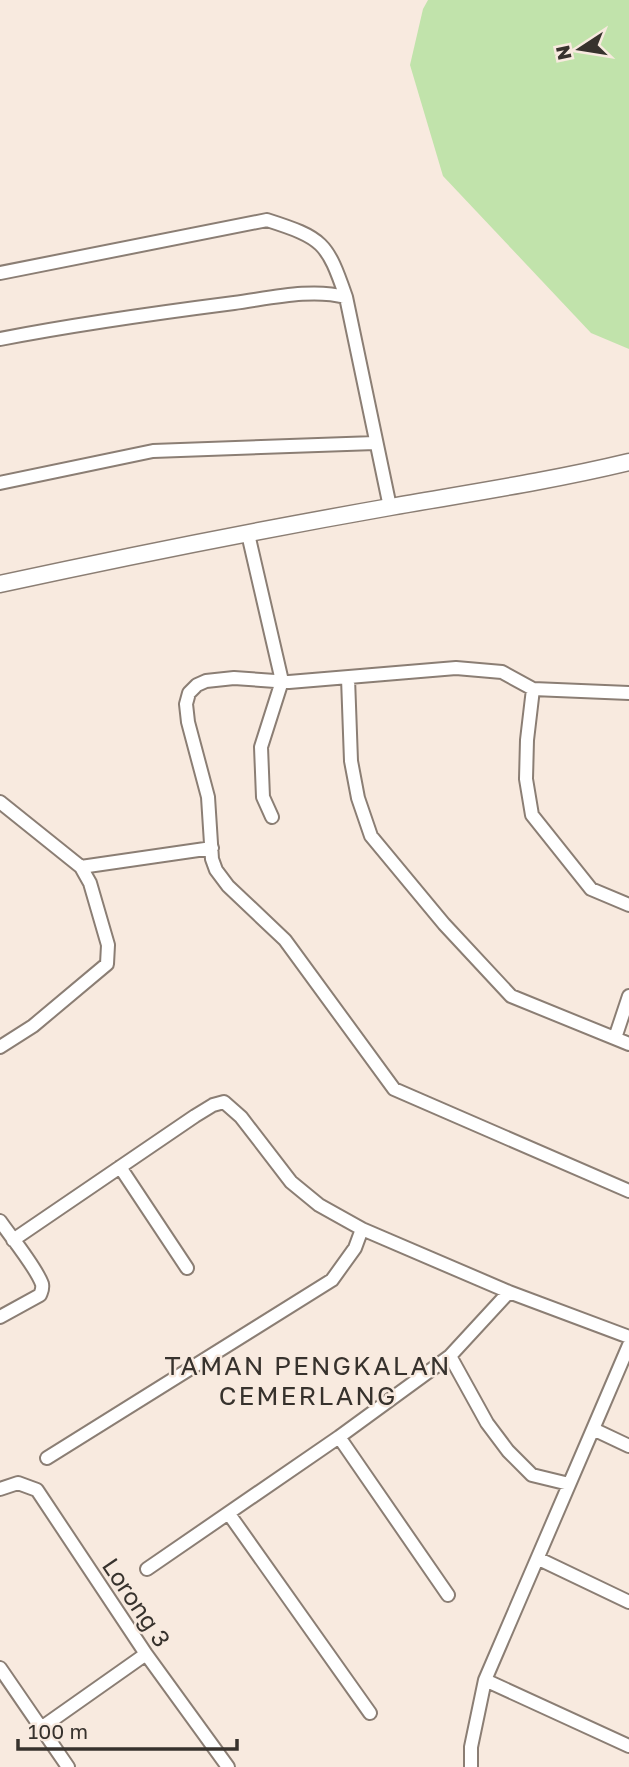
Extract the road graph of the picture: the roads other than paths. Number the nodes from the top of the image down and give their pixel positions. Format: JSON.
{"nodes":[{"id":1,"x":0,"y":273,"type":"edge"},
{"id":2,"x":346,"y":297,"type":"junction"},
{"id":3,"x":0,"y":339,"type":"edge"},
{"id":4,"x":375,"y":443,"type":"junction"},
{"id":5,"x":629,"y":463,"type":"edge"},
{"id":6,"x":0,"y":483,"type":"edge"},
{"id":7,"x":390,"y":507,"type":"junction"},
{"id":8,"x":248,"y":534,"type":"junction"},
{"id":9,"x":0,"y":584,"type":"edge"},
{"id":10,"x":348,"y":678,"type":"junction"},
{"id":11,"x":282,"y":681,"type":"junction"},
{"id":12,"x":533,"y":690,"type":"junction"},
{"id":13,"x":629,"y":693,"type":"edge"},
{"id":14,"x":0,"y":802,"type":"edge"},
{"id":15,"x":272,"y":817,"type":"dead end"},
{"id":16,"x":212,"y":848,"type":"junction"},
{"id":17,"x":81,"y":867,"type":"junction"},
{"id":18,"x":629,"y":905,"type":"edge"},
{"id":19,"x":629,"y":996,"type":"edge"},
{"id":20,"x":615,"y":1038,"type":"junction"},
{"id":21,"x":629,"y":1044,"type":"edge"},
{"id":22,"x":0,"y":1047,"type":"edge"},
{"id":23,"x":120,"y":1167,"type":"junction"},
{"id":24,"x":629,"y":1191,"type":"edge"},
{"id":25,"x":0,"y":1221,"type":"edge"},
{"id":26,"x":362,"y":1229,"type":"junction"},
{"id":27,"x":13,"y":1240,"type":"junction"},
{"id":28,"x":187,"y":1268,"type":"dead end"},
{"id":29,"x":509,"y":1292,"type":"junction"},
{"id":30,"x":0,"y":1317,"type":"edge"},
{"id":31,"x":629,"y":1337,"type":"edge"},
{"id":32,"x":629,"y":1345,"type":"edge"},
{"id":33,"x":450,"y":1356,"type":"junction"},
{"id":34,"x":593,"y":1429,"type":"junction"},
{"id":35,"x":339,"y":1437,"type":"junction"},
{"id":36,"x":629,"y":1446,"type":"edge"},
{"id":37,"x":47,"y":1458,"type":"dead end"},
{"id":38,"x":569,"y":1484,"type":"junction"},
{"id":39,"x":0,"y":1489,"type":"edge"},
{"id":40,"x":229,"y":1514,"type":"junction"},
{"id":41,"x":539,"y":1559,"type":"junction"},
{"id":42,"x":148,"y":1569,"type":"dead end"},
{"id":43,"x":448,"y":1595,"type":"dead end"},
{"id":44,"x":629,"y":1602,"type":"edge"},
{"id":45,"x":146,"y":1654,"type":"junction"},
{"id":46,"x":0,"y":1668,"type":"edge"},
{"id":47,"x":485,"y":1681,"type":"junction"},
{"id":48,"x":370,"y":1713,"type":"dead end"},
{"id":49,"x":41,"y":1728,"type":"junction"},
{"id":50,"x":629,"y":1746,"type":"edge"},
{"id":51,"x":68,"y":1767,"type":"edge"},
{"id":52,"x":228,"y":1767,"type":"edge"},
{"id":53,"x":471,"y":1767,"type":"edge"}],
"edges":[{"from":1,"to":2,"type":"street"},
{"from":2,"to":3,"type":"street"},
{"from":2,"to":4,"type":"street"},
{"from":4,"to":6,"type":"street"},
{"from":4,"to":7,"type":"street"},
{"from":5,"to":7,"type":"street"},
{"from":7,"to":8,"type":"street"},
{"from":8,"to":9,"type":"street"},
{"from":8,"to":11,"type":"street"},
{"from":10,"to":11,"type":"street"},
{"from":10,"to":12,"type":"street"},
{"from":10,"to":20,"type":"street"},
{"from":11,"to":15,"type":"street"},
{"from":11,"to":16,"type":"street"},
{"from":12,"to":13,"type":"street"},
{"from":12,"to":18,"type":"street"},
{"from":14,"to":17,"type":"street"},
{"from":16,"to":17,"type":"street"},
{"from":16,"to":24,"type":"street"},
{"from":17,"to":22,"type":"street"},
{"from":19,"to":20,"type":"street"},
{"from":20,"to":21,"type":"street"},
{"from":23,"to":26,"type":"street"},
{"from":23,"to":27,"type":"street"},
{"from":23,"to":28,"type":"street"},
{"from":25,"to":27,"type":"street"},
{"from":26,"to":29,"type":"street"},
{"from":26,"to":37,"type":"street"},
{"from":27,"to":30,"type":"street"},
{"from":29,"to":31,"type":"street"},
{"from":29,"to":33,"type":"street"},
{"from":32,"to":34,"type":"street"},
{"from":33,"to":35,"type":"street"},
{"from":33,"to":38,"type":"street"},
{"from":34,"to":36,"type":"street"},
{"from":34,"to":38,"type":"street"},
{"from":35,"to":40,"type":"street"},
{"from":35,"to":43,"type":"street"},
{"from":38,"to":41,"type":"street"},
{"from":39,"to":45,"type":"street","name":"Lorong 3"},
{"from":40,"to":42,"type":"street"},
{"from":40,"to":48,"type":"street"},
{"from":41,"to":44,"type":"street"},
{"from":41,"to":47,"type":"street"},
{"from":45,"to":49,"type":"street"},
{"from":45,"to":52,"type":"street","name":"Lorong 3"},
{"from":46,"to":49,"type":"street"},
{"from":47,"to":50,"type":"street"},
{"from":47,"to":53,"type":"street"},
{"from":49,"to":51,"type":"street"}]}
